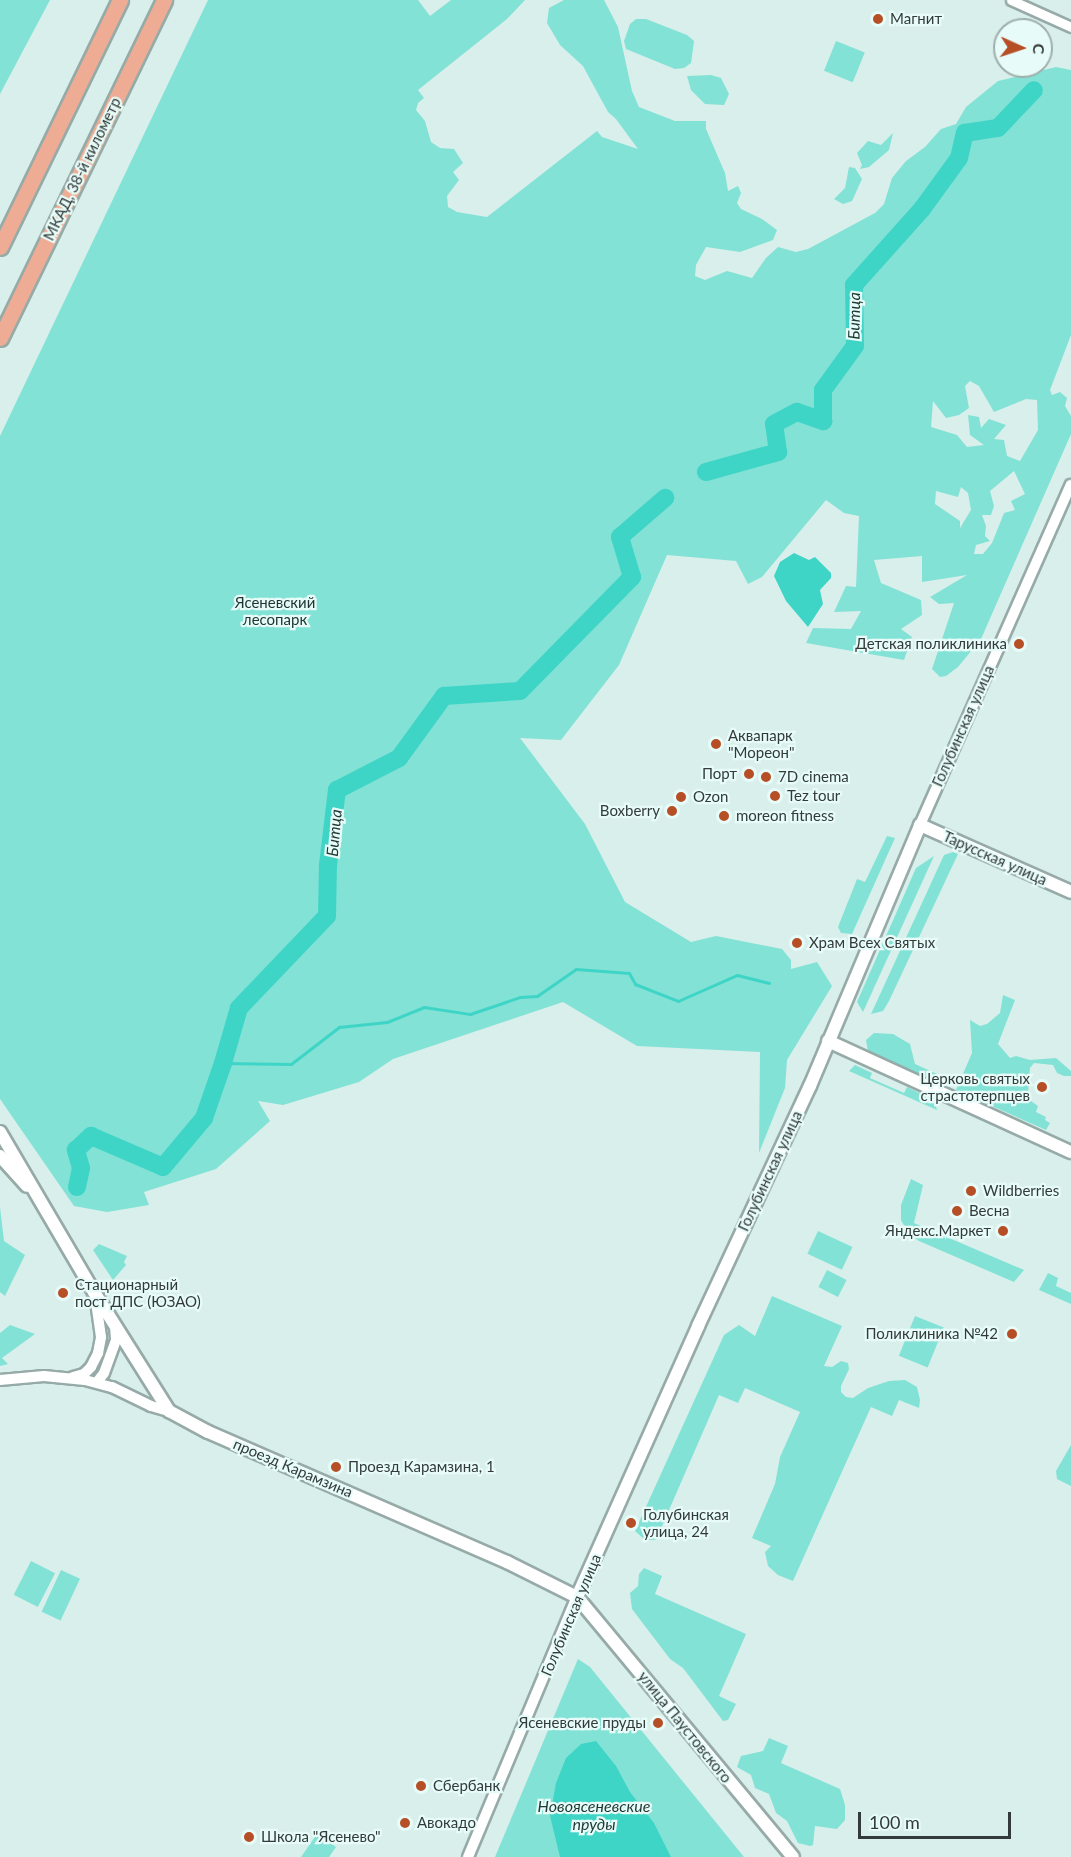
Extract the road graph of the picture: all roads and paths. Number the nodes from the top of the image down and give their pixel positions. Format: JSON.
{"nodes":[{"id":1,"x":120,"y":0,"type":"edge"},
{"id":2,"x":164,"y":0,"type":"edge"},
{"id":3,"x":1011,"y":0,"type":"edge"},
{"id":4,"x":1071,"y":27,"type":"edge"},
{"id":5,"x":0,"y":247,"type":"edge"},
{"id":6,"x":0,"y":338,"type":"edge"},
{"id":7,"x":1071,"y":485,"type":"edge"},
{"id":8,"x":920,"y":825,"type":"junction"},
{"id":9,"x":1071,"y":892,"type":"edge"},
{"id":10,"x":828,"y":1041,"type":"junction"},
{"id":11,"x":0,"y":1132,"type":"edge"},
{"id":12,"x":0,"y":1146,"type":"edge"},
{"id":13,"x":1071,"y":1152,"type":"edge"},
{"id":14,"x":0,"y":1156,"type":"edge"},
{"id":15,"x":41,"y":1203,"type":"junction"},
{"id":16,"x":94,"y":1292,"type":"junction"},
{"id":17,"x":115,"y":1326,"type":"junction"},
{"id":18,"x":72,"y":1377,"type":"junction"},
{"id":19,"x":0,"y":1380,"type":"edge"},
{"id":20,"x":98,"y":1382,"type":"junction"},
{"id":21,"x":170,"y":1411,"type":"junction"},
{"id":22,"x":578,"y":1597,"type":"junction"},
{"id":23,"x":468,"y":1857,"type":"edge"},
{"id":24,"x":793,"y":1857,"type":"edge"}],
"edges":[{"from":1,"to":5,"type":"highway"},
{"from":2,"to":6,"type":"highway","name":"МКАД, 38-й километр"},
{"from":3,"to":4,"type":"street"},
{"from":7,"to":8,"type":"street","name":"Голубинская улица"},
{"from":8,"to":9,"type":"main road","name":"Тарусская улица"},
{"from":8,"to":10,"type":"main road","name":"Голубинская улица"},
{"from":10,"to":13,"type":"main road"},
{"from":10,"to":22,"type":"main road","name":"Голубинская улица"},
{"from":11,"to":15,"type":"main road"},
{"from":12,"to":15,"type":"main road"},
{"from":14,"to":15,"type":"main road"},
{"from":15,"to":16,"type":"main road"},
{"from":16,"to":17,"type":"main road"},
{"from":16,"to":18,"type":"street"},
{"from":17,"to":20,"type":"street"},
{"from":17,"to":21,"type":"main road"},
{"from":18,"to":19,"type":"street","name":"проезд Карамзина"},
{"from":18,"to":20,"type":"street","name":"проезд Карамзина"},
{"from":20,"to":21,"type":"street","name":"проезд Карамзина"},
{"from":21,"to":22,"type":"main road","name":"проезд Карамзина"},
{"from":22,"to":23,"type":"street","name":"Голубинская улица"},
{"from":22,"to":24,"type":"main road","name":"улица Паустовского"}]}
